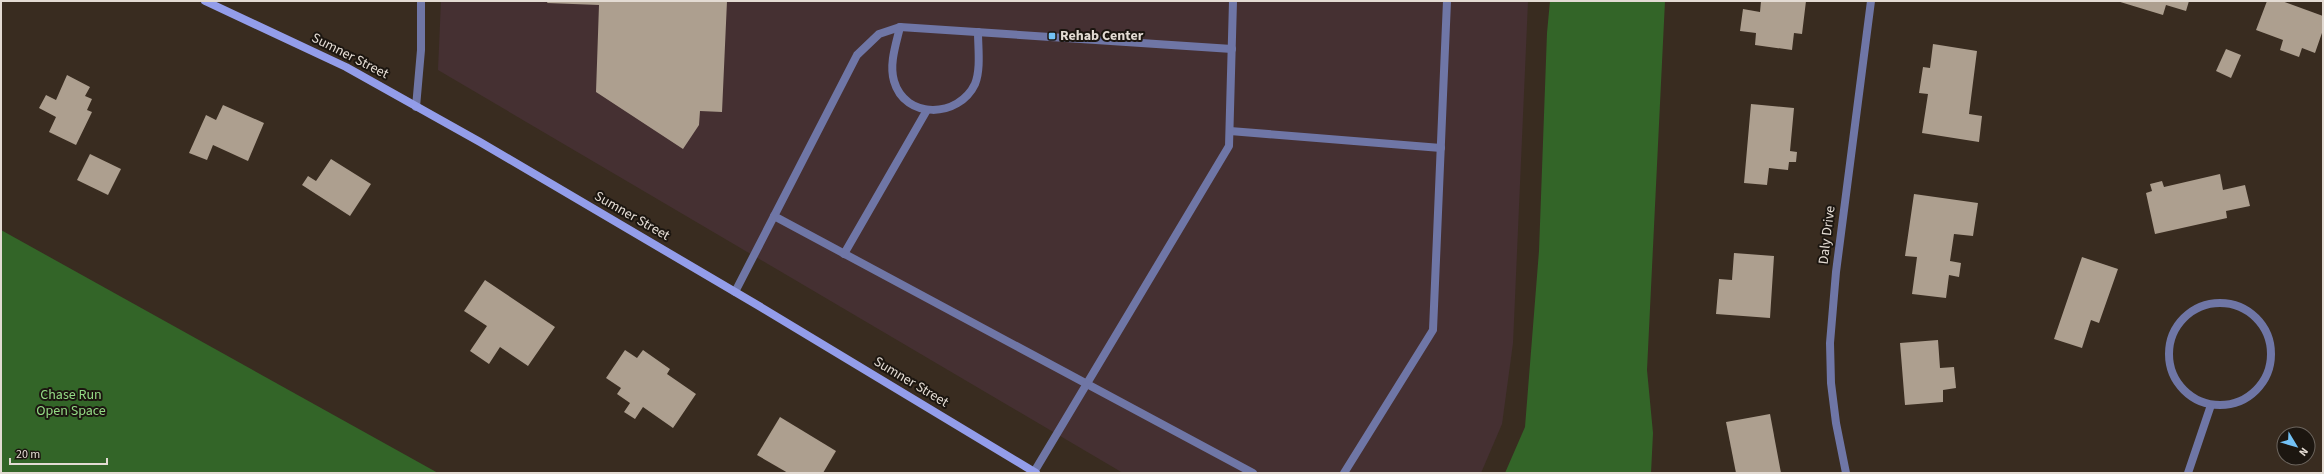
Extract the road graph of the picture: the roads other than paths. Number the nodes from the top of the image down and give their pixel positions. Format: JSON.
{"nodes":[{"id":1,"x":205,"y":1,"type":"edge"},
{"id":2,"x":421,"y":1,"type":"edge"},
{"id":3,"x":1234,"y":1,"type":"edge"},
{"id":4,"x":1447,"y":1,"type":"edge"},
{"id":5,"x":1871,"y":1,"type":"edge"},
{"id":6,"x":213,"y":3,"type":"edge"},
{"id":7,"x":900,"y":27,"type":"junction"},
{"id":8,"x":978,"y":32,"type":"junction"},
{"id":9,"x":1232,"y":49,"type":"junction"},
{"id":10,"x":416,"y":107,"type":"junction"},
{"id":11,"x":927,"y":110,"type":"junction"},
{"id":12,"x":1230,"y":131,"type":"junction"},
{"id":13,"x":1441,"y":148,"type":"junction"},
{"id":14,"x":774,"y":216,"type":"junction"},
{"id":15,"x":844,"y":254,"type":"junction"},
{"id":16,"x":735,"y":292,"type":"junction"},
{"id":17,"x":1086,"y":384,"type":"junction"},
{"id":18,"x":2211,"y":405,"type":"junction"},
{"id":19,"x":1035,"y":472,"type":"edge"},
{"id":20,"x":1253,"y":473,"type":"edge"},
{"id":21,"x":1344,"y":473,"type":"edge"},
{"id":22,"x":1846,"y":473,"type":"edge"},
{"id":23,"x":2188,"y":473,"type":"edge"}],
"edges":[{"from":1,"to":6,"type":"main road","name":"Sumner Street"},
{"from":2,"to":10,"type":"street"},
{"from":3,"to":9,"type":"street"},
{"from":4,"to":13,"type":"street"},
{"from":5,"to":22,"type":"street","name":"Daly Drive"},
{"from":6,"to":10,"type":"main road","name":"Sumner Street"},
{"from":7,"to":8,"type":"street"},
{"from":7,"to":11,"type":"street"},
{"from":7,"to":14,"type":"street"},
{"from":8,"to":9,"type":"street"},
{"from":8,"to":11,"type":"street"},
{"from":9,"to":12,"type":"street"},
{"from":10,"to":16,"type":"main road","name":"Sumner Street"},
{"from":11,"to":15,"type":"street"},
{"from":12,"to":13,"type":"street"},
{"from":12,"to":17,"type":"street"},
{"from":13,"to":21,"type":"street"},
{"from":14,"to":15,"type":"street"},
{"from":14,"to":16,"type":"street"},
{"from":15,"to":17,"type":"street"},
{"from":16,"to":19,"type":"main road","name":"Sumner Street"},
{"from":17,"to":19,"type":"street"},
{"from":17,"to":20,"type":"street"},
{"from":18,"to":18,"type":"street"},
{"from":18,"to":23,"type":"street"}]}
